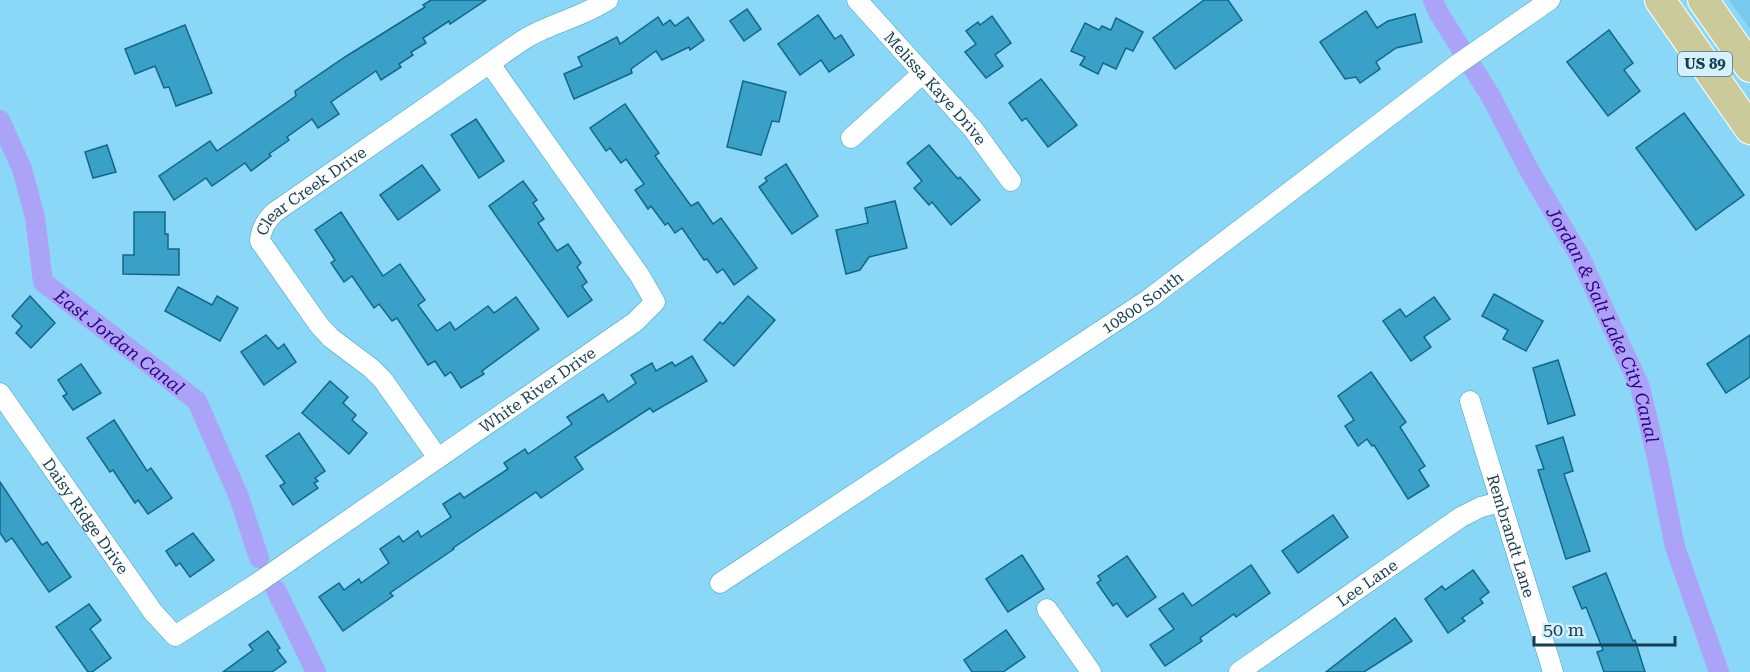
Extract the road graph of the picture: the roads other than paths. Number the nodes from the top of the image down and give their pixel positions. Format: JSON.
{"nodes":[{"id":1,"x":608,"y":0,"type":"edge"},
{"id":2,"x":857,"y":0,"type":"edge"},
{"id":3,"x":1550,"y":0,"type":"edge"},
{"id":4,"x":1660,"y":0,"type":"edge"},
{"id":5,"x":1703,"y":0,"type":"edge"},
{"id":6,"x":490,"y":64,"type":"junction"},
{"id":7,"x":1706,"y":65,"type":"junction"},
{"id":8,"x":1750,"y":67,"type":"edge"},
{"id":9,"x":923,"y":73,"type":"junction"},
{"id":10,"x":1750,"y":92,"type":"edge"},
{"id":11,"x":1750,"y":129,"type":"edge"},
{"id":12,"x":851,"y":138,"type":"dead end"},
{"id":13,"x":1011,"y":181,"type":"dead end"},
{"id":14,"x":0,"y":393,"type":"edge"},
{"id":15,"x":1470,"y":401,"type":"dead end"},
{"id":16,"x":438,"y":458,"type":"junction"},
{"id":17,"x":1500,"y":502,"type":"junction"},
{"id":18,"x":720,"y":584,"type":"dead end"},
{"id":19,"x":1047,"y":609,"type":"dead end"},
{"id":20,"x":176,"y":636,"type":"joint"},
{"id":21,"x":1091,"y":672,"type":"edge"},
{"id":22,"x":1239,"y":672,"type":"edge"},
{"id":23,"x":1552,"y":672,"type":"edge"}],
"edges":[{"from":1,"to":6,"type":"street","name":"Clear Creek Drive"},
{"from":2,"to":9,"type":"street","name":"Melissa Kaye Drive"},
{"from":3,"to":18,"type":"street","name":"10800 South"},
{"from":4,"to":7,"type":"main road","number":"US 89"},
{"from":5,"to":8,"type":"main road","number":"US 89"},
{"from":6,"to":16,"type":"street","name":"White River Drive"},
{"from":6,"to":16,"type":"street","name":"Clear Creek Drive"},
{"from":7,"to":10,"type":"main road"},
{"from":7,"to":11,"type":"main road","number":"US 89"},
{"from":9,"to":12,"type":"street"},
{"from":9,"to":13,"type":"street","name":"Melissa Kaye Drive"},
{"from":14,"to":20,"type":"street","name":"Daisy Ridge Drive"},
{"from":15,"to":17,"type":"street","name":"Rembrandt Lane"},
{"from":16,"to":20,"type":"street","name":"White River Drive"},
{"from":17,"to":22,"type":"street","name":"Lee Lane"},
{"from":17,"to":23,"type":"street","name":"Rembrandt Lane"},
{"from":19,"to":21,"type":"street"}]}
